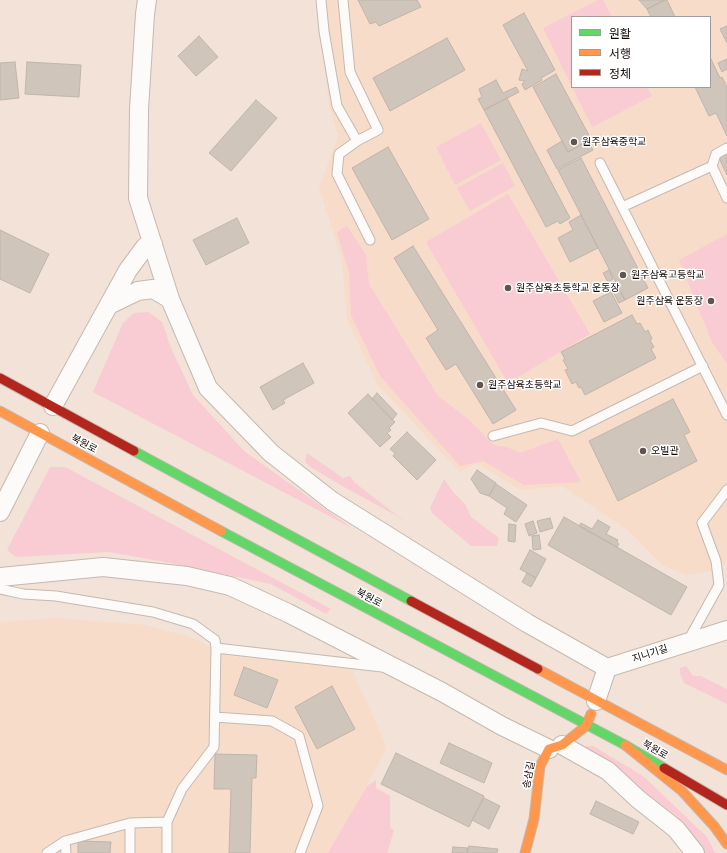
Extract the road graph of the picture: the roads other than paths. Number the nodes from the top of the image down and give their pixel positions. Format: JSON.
{"nodes":[{"id":1,"x":147,"y":0,"type":"edge"},
{"id":2,"x":321,"y":0,"type":"edge"},
{"id":3,"x":343,"y":0,"type":"edge"},
{"id":4,"x":357,"y":141,"type":"junction"},
{"id":5,"x":727,"y":148,"type":"edge"},
{"id":6,"x":600,"y":163,"type":"dead end"},
{"id":7,"x":712,"y":166,"type":"junction"},
{"id":8,"x":727,"y":198,"type":"edge"},
{"id":9,"x":622,"y":207,"type":"junction"},
{"id":10,"x":370,"y":240,"type":"dead end"},
{"id":11,"x":153,"y":244,"type":"junction"},
{"id":12,"x":170,"y":299,"type":"junction"},
{"id":13,"x":109,"y":305,"type":"junction"},
{"id":14,"x":703,"y":366,"type":"junction"},
{"id":15,"x":0,"y":378,"type":"edge"},
{"id":16,"x":52,"y":410,"type":"junction"},
{"id":17,"x":0,"y":411,"type":"edge"},
{"id":18,"x":727,"y":414,"type":"edge"},
{"id":19,"x":41,"y":430,"type":"junction"},
{"id":20,"x":493,"y":436,"type":"dead end"},
{"id":21,"x":727,"y":490,"type":"edge"},
{"id":22,"x":0,"y":512,"type":"edge"},
{"id":23,"x":0,"y":577,"type":"edge"},
{"id":24,"x":0,"y":589,"type":"edge"},
{"id":25,"x":727,"y":630,"type":"edge"},
{"id":26,"x":687,"y":642,"type":"junction"},
{"id":27,"x":216,"y":648,"type":"junction"},
{"id":28,"x":394,"y":668,"type":"junction"},
{"id":29,"x":607,"y":668,"type":"junction"},
{"id":30,"x":596,"y":701,"type":"junction"},
{"id":31,"x":215,"y":717,"type":"junction"},
{"id":32,"x":586,"y":726,"type":"junction"},
{"id":33,"x":625,"y":745,"type":"junction"},
{"id":34,"x":555,"y":747,"type":"junction"},
{"id":35,"x":727,"y":770,"type":"edge"},
{"id":36,"x":727,"y":805,"type":"edge"},
{"id":37,"x":167,"y":822,"type":"junction"},
{"id":38,"x":130,"y":823,"type":"junction"},
{"id":39,"x":65,"y":841,"type":"junction"},
{"id":40,"x":727,"y":844,"type":"edge"},
{"id":41,"x":47,"y":853,"type":"edge"},
{"id":42,"x":66,"y":853,"type":"edge"},
{"id":43,"x":130,"y":853,"type":"edge"},
{"id":44,"x":167,"y":853,"type":"edge"},
{"id":45,"x":300,"y":853,"type":"edge"},
{"id":46,"x":525,"y":853,"type":"edge"},
{"id":47,"x":695,"y":853,"type":"edge"}],
"edges":[{"from":1,"to":11,"type":"street"},
{"from":2,"to":4,"type":"lane"},
{"from":3,"to":4,"type":"lane"},
{"from":4,"to":10,"type":"lane"},
{"from":5,"to":7,"type":"lane"},
{"from":6,"to":9,"type":"lane"},
{"from":7,"to":8,"type":"lane"},
{"from":7,"to":9,"type":"lane"},
{"from":9,"to":14,"type":"lane"},
{"from":11,"to":12,"type":"street"},
{"from":11,"to":13,"type":"street"},
{"from":12,"to":13,"type":"street"},
{"from":12,"to":29,"type":"street"},
{"from":13,"to":16,"type":"street"},
{"from":14,"to":18,"type":"lane"},
{"from":14,"to":20,"type":"lane"},
{"from":15,"to":16,"type":"main road","name":"북원로"},
{"from":16,"to":30,"type":"main road","name":"북원로"},
{"from":17,"to":19,"type":"main road","name":"북원로"},
{"from":19,"to":22,"type":"street"},
{"from":19,"to":32,"type":"main road","name":"북원로"},
{"from":21,"to":26,"type":"lane"},
{"from":23,"to":28,"type":"street"},
{"from":24,"to":27,"type":"lane"},
{"from":25,"to":26,"type":"street","name":"지니기길"},
{"from":26,"to":29,"type":"street","name":"지니기길"},
{"from":27,"to":28,"type":"lane"},
{"from":27,"to":31,"type":"lane"},
{"from":28,"to":34,"type":"street"},
{"from":29,"to":30,"type":"street"},
{"from":30,"to":32,"type":"main road","name":"송삼길"},
{"from":30,"to":35,"type":"main road","name":"북원로"},
{"from":31,"to":37,"type":"lane"},
{"from":31,"to":45,"type":"lane"},
{"from":32,"to":33,"type":"main road","name":"북원로"},
{"from":32,"to":34,"type":"main road","name":"송삼길"},
{"from":33,"to":36,"type":"main road","name":"북원로"},
{"from":33,"to":40,"type":"main road"},
{"from":34,"to":46,"type":"main road","name":"송삼길"},
{"from":34,"to":47,"type":"street"},
{"from":37,"to":38,"type":"lane"},
{"from":37,"to":44,"type":"lane"},
{"from":38,"to":39,"type":"lane"},
{"from":38,"to":43,"type":"lane"},
{"from":39,"to":41,"type":"lane"},
{"from":39,"to":42,"type":"lane"}]}
